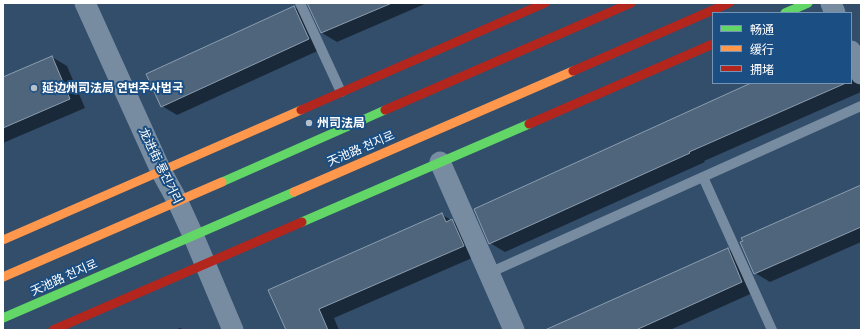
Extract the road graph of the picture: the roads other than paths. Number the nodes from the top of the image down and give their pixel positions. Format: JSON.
{"nodes":[{"id":1,"x":85,"y":3,"type":"edge"},
{"id":2,"x":300,"y":3,"type":"edge"},
{"id":3,"x":545,"y":3,"type":"edge"},
{"id":4,"x":631,"y":3,"type":"edge"},
{"id":5,"x":729,"y":3,"type":"edge"},
{"id":6,"x":808,"y":3,"type":"edge"},
{"id":7,"x":787,"y":12,"type":"edge"},
{"id":8,"x":712,"y":44,"type":"edge"},
{"id":9,"x":852,"y":53,"type":"edge"},
{"id":10,"x":861,"y":74,"type":"edge"},
{"id":11,"x":341,"y":92,"type":"junction"},
{"id":12,"x":861,"y":106,"type":"edge"},
{"id":13,"x":440,"y":162,"type":"junction"},
{"id":14,"x":161,"y":171,"type":"junction"},
{"id":15,"x":703,"y":177,"type":"junction"},
{"id":16,"x":177,"y":200,"type":"junction"},
{"id":17,"x":193,"y":235,"type":"junction"},
{"id":18,"x":3,"y":240,"type":"edge"},
{"id":19,"x":205,"y":264,"type":"junction"},
{"id":20,"x":489,"y":273,"type":"junction"},
{"id":21,"x":3,"y":277,"type":"edge"},
{"id":22,"x":3,"y":318,"type":"edge"},
{"id":23,"x":53,"y":330,"type":"edge"},
{"id":24,"x":233,"y":330,"type":"edge"},
{"id":25,"x":514,"y":330,"type":"edge"},
{"id":26,"x":772,"y":330,"type":"edge"}],
"edges":[{"from":1,"to":14,"type":"street","name":"龙进街 룡진거리"},
{"from":2,"to":11,"type":"lane"},
{"from":3,"to":11,"type":"main road"},
{"from":4,"to":16,"type":"main road"},
{"from":5,"to":17,"type":"main road","name":"天池路 천지로"},
{"from":6,"to":7,"type":"main road"},
{"from":8,"to":13,"type":"main road"},
{"from":9,"to":10,"type":"street"},
{"from":11,"to":14,"type":"main road"},
{"from":12,"to":15,"type":"lane"},
{"from":13,"to":19,"type":"main road"},
{"from":13,"to":20,"type":"street"},
{"from":14,"to":16,"type":"street","name":"龙进街 룡진거리"},
{"from":14,"to":18,"type":"main road"},
{"from":15,"to":20,"type":"lane"},
{"from":15,"to":26,"type":"lane"},
{"from":16,"to":17,"type":"street","name":"龙进街 룡진거리"},
{"from":16,"to":21,"type":"main road"},
{"from":17,"to":19,"type":"street","name":"龙进街 룡진거리"},
{"from":17,"to":22,"type":"main road","name":"天池路 천지로"},
{"from":19,"to":23,"type":"main road"},
{"from":19,"to":24,"type":"street","name":"龙进街 룡진거리"},
{"from":20,"to":25,"type":"street"}]}
